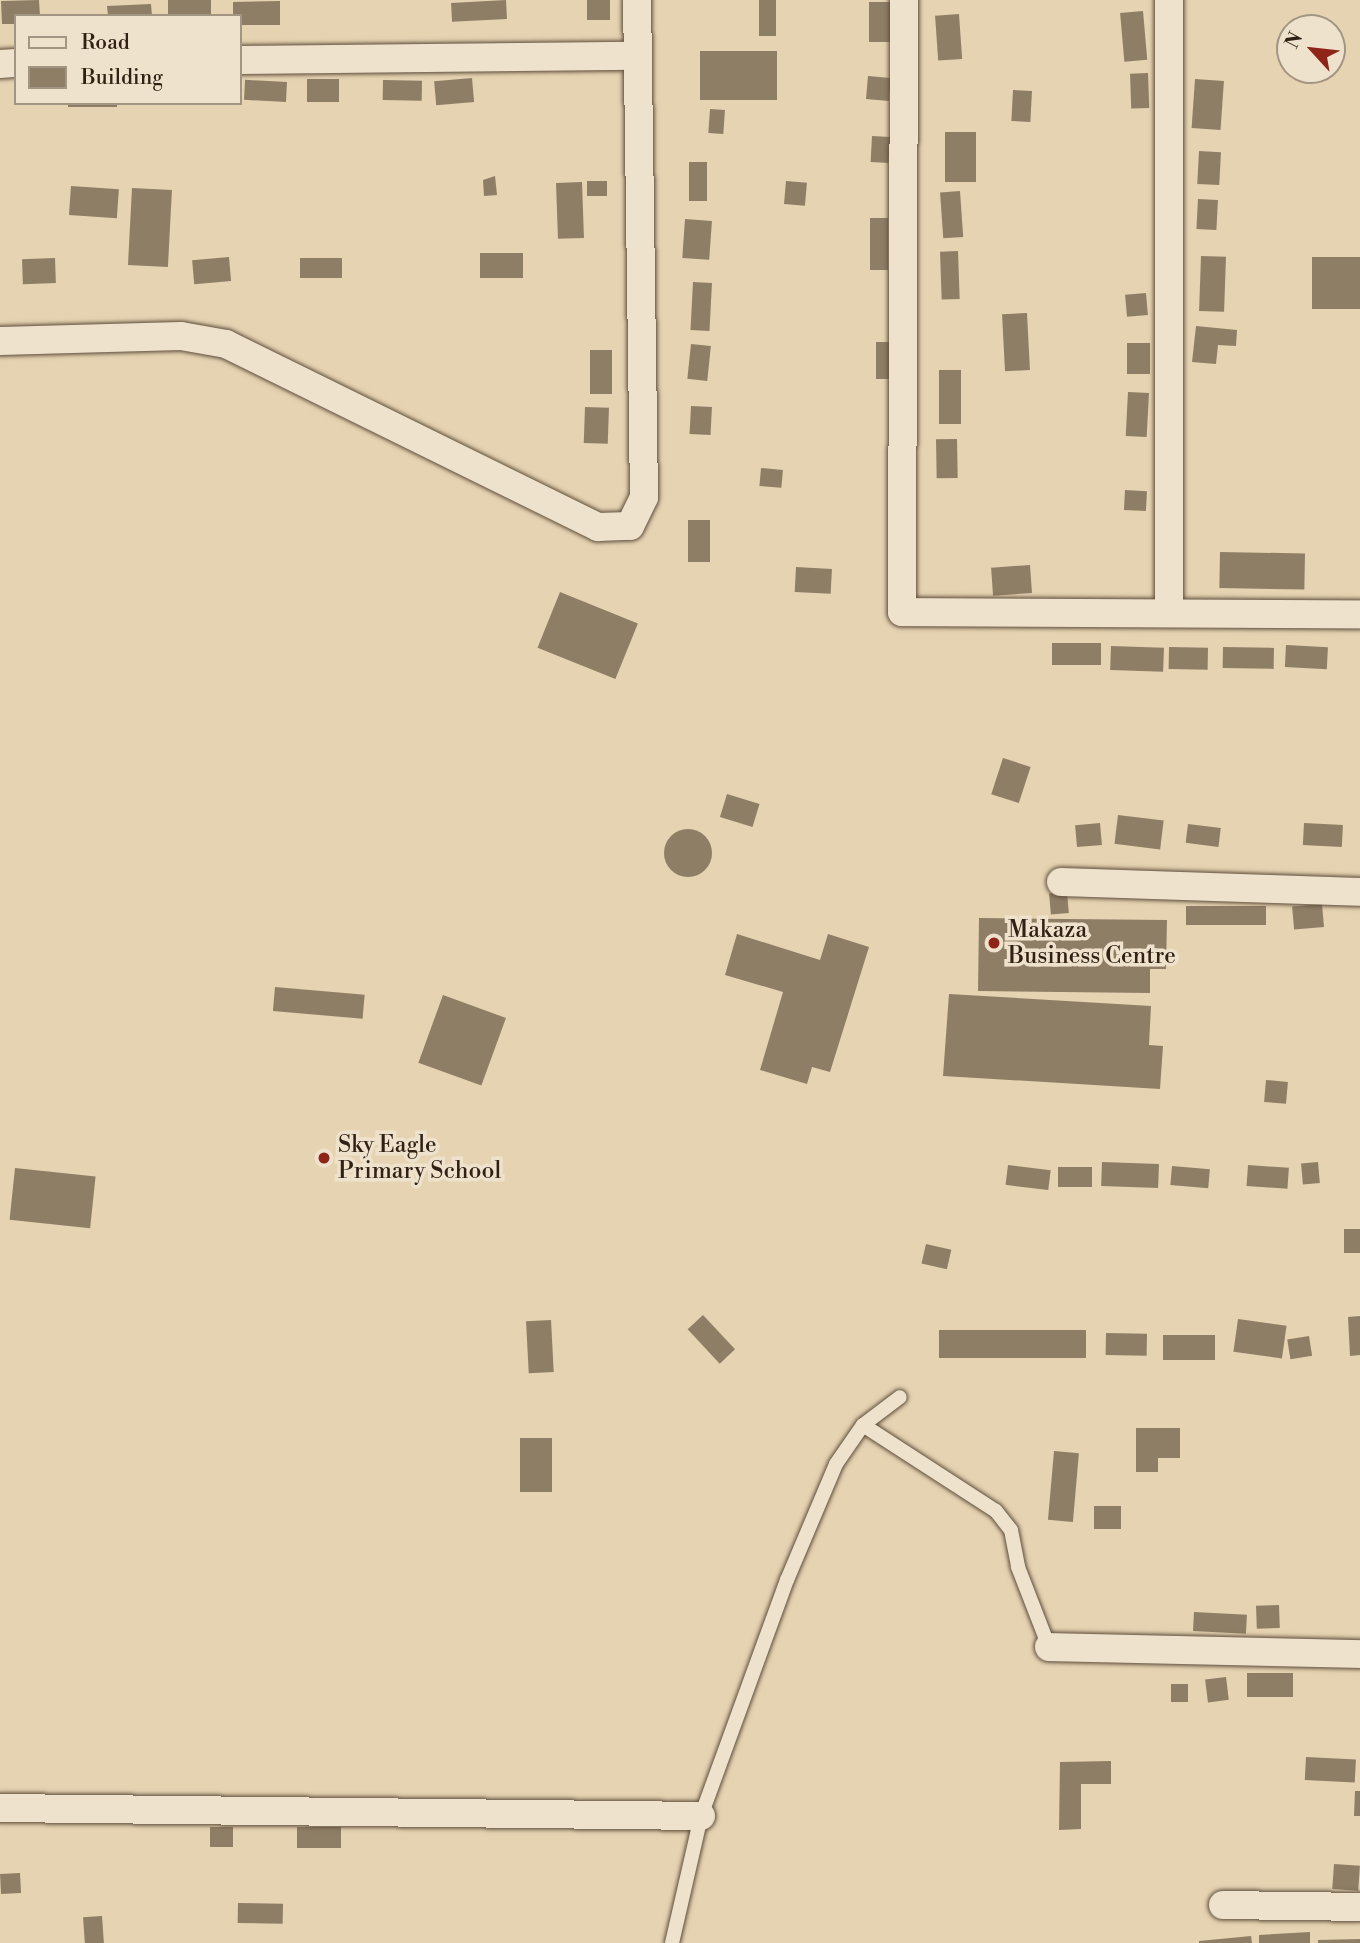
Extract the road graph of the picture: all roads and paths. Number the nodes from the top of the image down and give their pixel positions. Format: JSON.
{"nodes":[{"id":1,"x":637,"y":0,"type":"edge"},
{"id":2,"x":904,"y":0,"type":"edge"},
{"id":3,"x":1169,"y":0,"type":"edge"},
{"id":4,"x":636,"y":56,"type":"junction"},
{"id":5,"x":242,"y":60,"type":"edge"},
{"id":6,"x":0,"y":341,"type":"edge"},
{"id":7,"x":1169,"y":613,"type":"junction"},
{"id":8,"x":1360,"y":614,"type":"edge"},
{"id":9,"x":1062,"y":881,"type":"dead end"},
{"id":10,"x":1360,"y":892,"type":"edge"},
{"id":11,"x":900,"y":1397,"type":"dead end"},
{"id":12,"x":863,"y":1425,"type":"junction"},
{"id":13,"x":1049,"y":1647,"type":"joint"},
{"id":14,"x":1360,"y":1654,"type":"edge"},
{"id":15,"x":0,"y":1808,"type":"edge"},
{"id":16,"x":701,"y":1816,"type":"junction"},
{"id":17,"x":1223,"y":1905,"type":"dead end"},
{"id":18,"x":1360,"y":1907,"type":"edge"},
{"id":19,"x":672,"y":1943,"type":"edge"}],
"edges":[{"from":1,"to":4,"type":"street"},
{"from":2,"to":7,"type":"street"},
{"from":3,"to":7,"type":"street"},
{"from":4,"to":5,"type":"street"},
{"from":4,"to":6,"type":"street"},
{"from":7,"to":8,"type":"street"},
{"from":9,"to":10,"type":"street"},
{"from":11,"to":12,"type":"lane"},
{"from":12,"to":13,"type":"lane"},
{"from":12,"to":16,"type":"lane"},
{"from":13,"to":14,"type":"street"},
{"from":15,"to":16,"type":"street"},
{"from":16,"to":19,"type":"lane"},
{"from":17,"to":18,"type":"street"}]}
